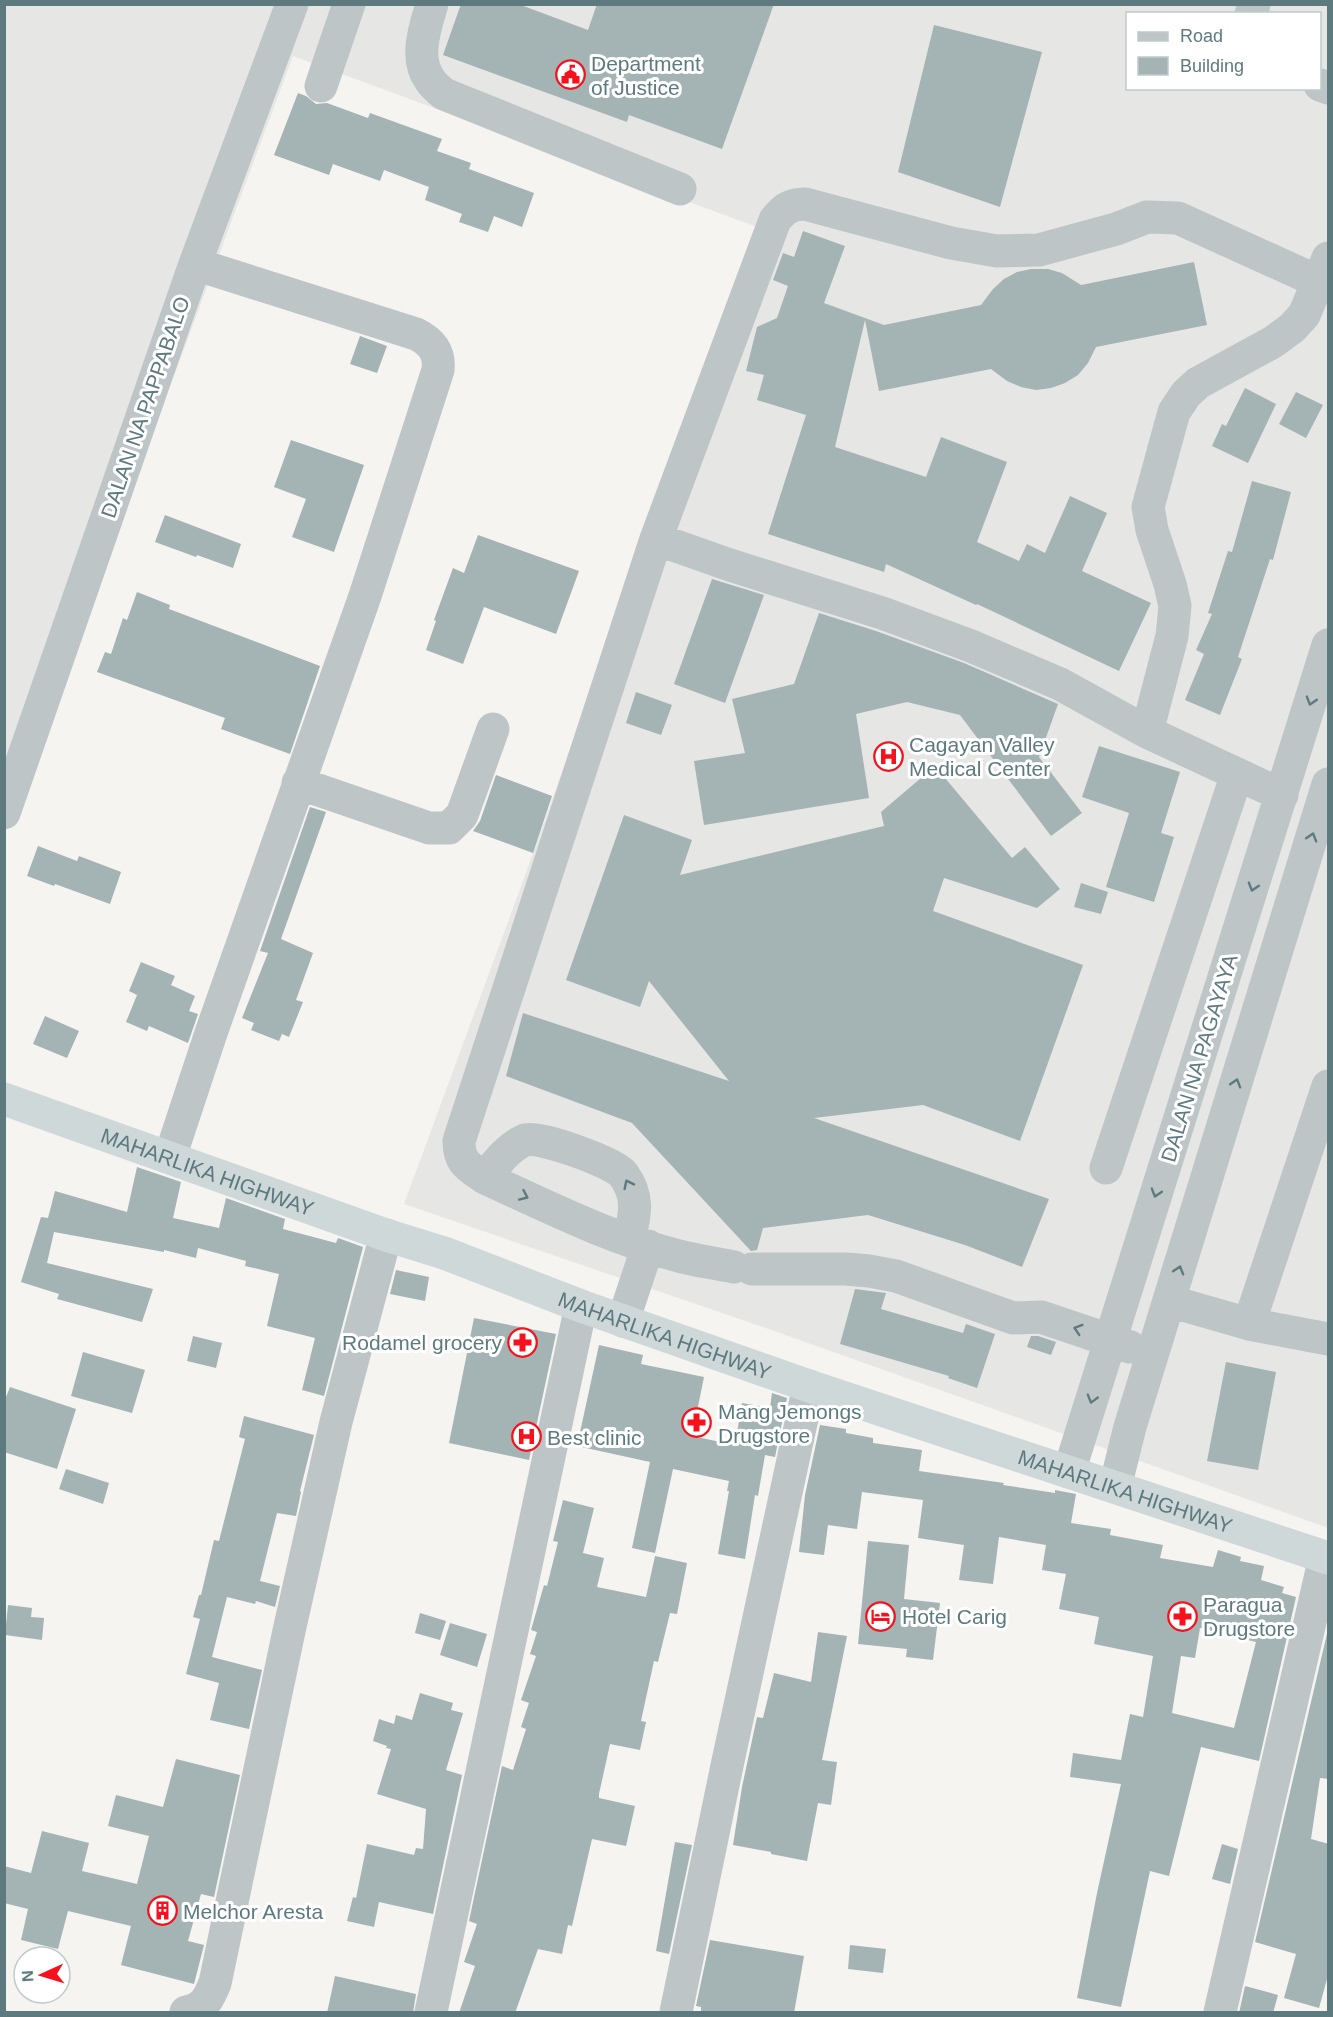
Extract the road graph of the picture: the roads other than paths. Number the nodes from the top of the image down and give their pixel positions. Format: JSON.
{"nodes":[{"id":1,"x":292,"y":4,"type":"edge"},
{"id":2,"x":349,"y":4,"type":"edge"},
{"id":3,"x":432,"y":4,"type":"edge"},
{"id":4,"x":321,"y":86,"type":"dead end"},
{"id":5,"x":681,"y":189,"type":"dead end"},
{"id":6,"x":195,"y":264,"type":"junction"},
{"id":7,"x":1325,"y":275,"type":"edge"},
{"id":8,"x":656,"y":538,"type":"junction"},
{"id":9,"x":1328,"y":651,"type":"edge"},
{"id":10,"x":493,"y":729,"type":"dead end"},
{"id":11,"x":1147,"y":732,"type":"junction"},
{"id":12,"x":1237,"y":774,"type":"junction"},
{"id":13,"x":298,"y":783,"type":"junction"},
{"id":14,"x":1329,"y":784,"type":"edge"},
{"id":15,"x":1282,"y":795,"type":"junction"},
{"id":16,"x":4,"y":813,"type":"edge"},
{"id":17,"x":1329,"y":1086,"type":"edge"},
{"id":18,"x":4,"y":1099,"type":"edge"},
{"id":19,"x":170,"y":1157,"type":"junction"},
{"id":20,"x":1106,"y":1168,"type":"dead end"},
{"id":21,"x":485,"y":1178,"type":"junction"},
{"id":22,"x":386,"y":1235,"type":"junction"},
{"id":23,"x":639,"y":1243,"type":"junction"},
{"id":24,"x":1169,"y":1301,"type":"junction"},
{"id":25,"x":581,"y":1306,"type":"junction"},
{"id":26,"x":623,"y":1321,"type":"junction"},
{"id":27,"x":1249,"y":1324,"type":"junction"},
{"id":28,"x":1329,"y":1339,"type":"edge"},
{"id":29,"x":1107,"y":1350,"type":"junction"},
{"id":30,"x":1150,"y":1364,"type":"junction"},
{"id":31,"x":809,"y":1386,"type":"junction"},
{"id":32,"x":1069,"y":1472,"type":"junction"},
{"id":33,"x":1115,"y":1487,"type":"junction"},
{"id":34,"x":1327,"y":1557,"type":"edge"},
{"id":35,"x":186,"y":2013,"type":"edge"},
{"id":36,"x":431,"y":2013,"type":"edge"},
{"id":37,"x":676,"y":2013,"type":"edge"},
{"id":38,"x":1220,"y":2013,"type":"edge"}],
"edges":[{"from":1,"to":6,"type":"street","name":"DALAN NA PAPPABALO"},
{"from":2,"to":4,"type":"street"},
{"from":3,"to":5,"type":"street"},
{"from":6,"to":13,"type":"street"},
{"from":6,"to":16,"type":"street","name":"DALAN NA PAPPABALO"},
{"from":7,"to":8,"type":"street"},
{"from":7,"to":11,"type":"street"},
{"from":8,"to":11,"type":"street"},
{"from":8,"to":21,"type":"street"},
{"from":9,"to":15,"type":"street","name":"DALAN NA PAGAYAYA","one_way":true},
{"from":10,"to":13,"type":"street"},
{"from":11,"to":12,"type":"street"},
{"from":12,"to":15,"type":"street"},
{"from":12,"to":20,"type":"street"},
{"from":13,"to":19,"type":"street"},
{"from":24,"to":14,"type":"street","name":"DALAN NA PAGAYAYA","one_way":true},
{"from":15,"to":29,"type":"street","name":"DALAN NA PAGAYAYA","one_way":true},
{"from":17,"to":27,"type":"street"},
{"from":18,"to":19,"type":"highway","name":"MAHARLIKA HIGHWAY"},
{"from":19,"to":22,"type":"highway","name":"MAHARLIKA HIGHWAY"},
{"from":21,"to":23,"type":"street","one_way":true},
{"from":23,"to":21,"type":"street","one_way":true},
{"from":22,"to":25,"type":"highway","name":"MAHARLIKA HIGHWAY"},
{"from":22,"to":35,"type":"street"},
{"from":23,"to":26,"type":"street"},
{"from":23,"to":29,"type":"street"},
{"from":24,"to":27,"type":"street"},
{"from":24,"to":30,"type":"street","name":"DALAN NA PAGAYAYA"},
{"from":25,"to":26,"type":"highway","name":"MAHARLIKA HIGHWAY"},
{"from":25,"to":36,"type":"street"},
{"from":26,"to":31,"type":"highway","name":"MAHARLIKA HIGHWAY"},
{"from":27,"to":28,"type":"street"},
{"from":29,"to":30,"type":"street"},
{"from":29,"to":32,"type":"street","name":"DALAN NA PAGAYAYA","one_way":true},
{"from":30,"to":33,"type":"street","name":"DALAN NA PAGAYAYA"},
{"from":31,"to":32,"type":"highway","name":"MAHARLIKA HIGHWAY"},
{"from":31,"to":37,"type":"street"},
{"from":32,"to":33,"type":"highway","name":"MAHARLIKA HIGHWAY"},
{"from":33,"to":34,"type":"highway","name":"MAHARLIKA HIGHWAY"},
{"from":34,"to":38,"type":"street"}]}
